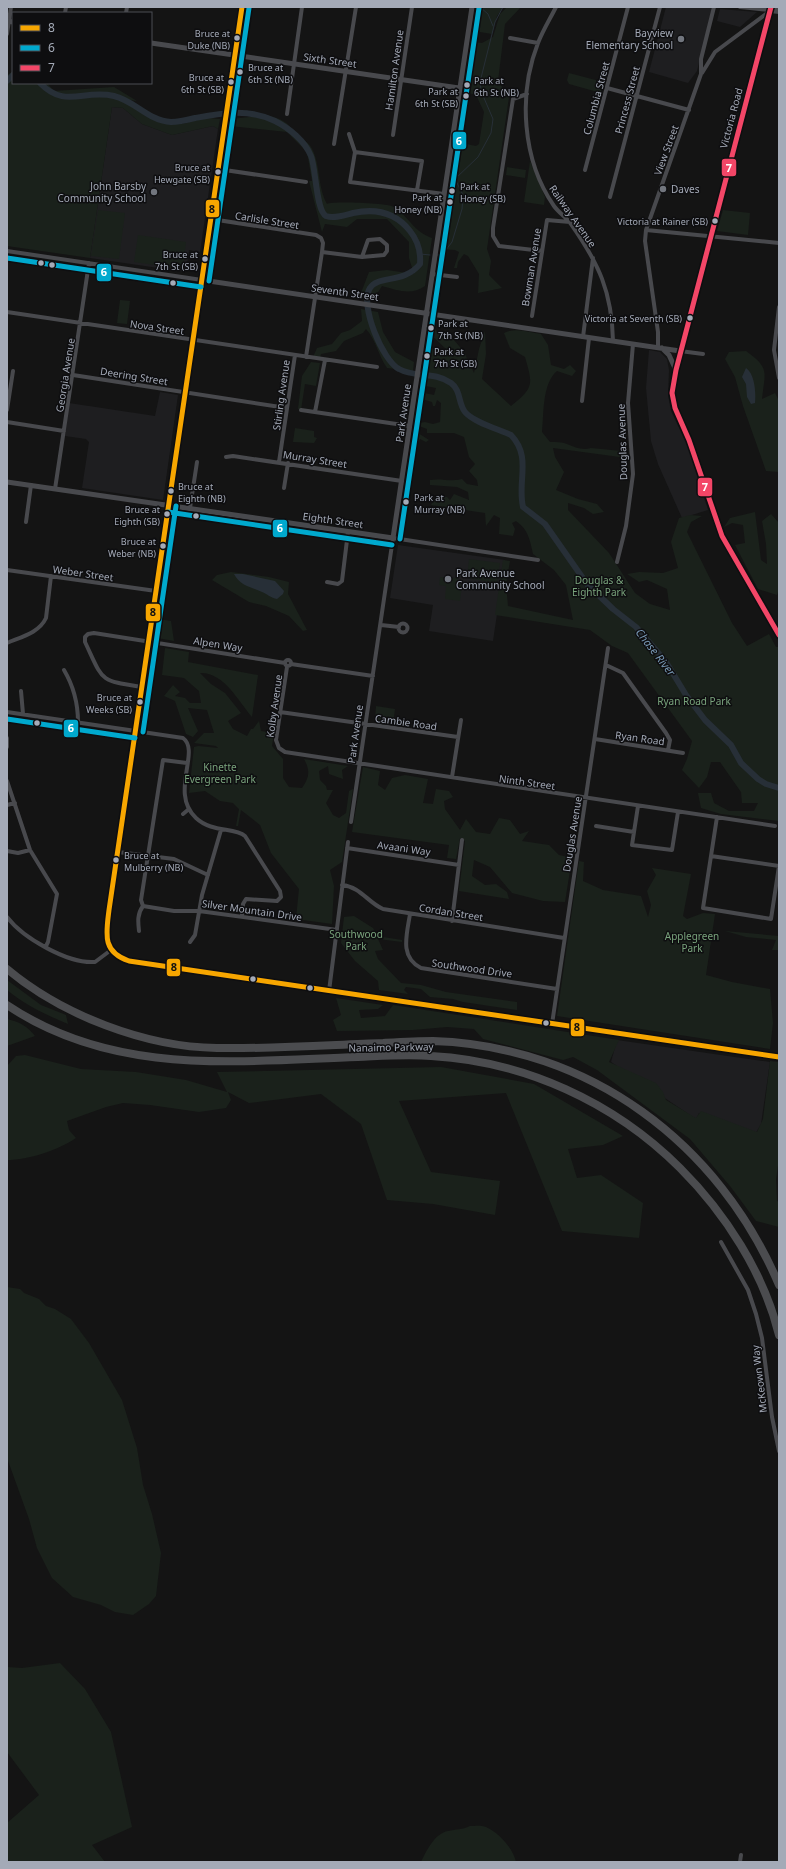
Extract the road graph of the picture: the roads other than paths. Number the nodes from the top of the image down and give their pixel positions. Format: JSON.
{"nodes":[{"id":1,"x":11,"y":7,"type":"edge"},
{"id":2,"x":242,"y":7,"type":"edge"},
{"id":3,"x":302,"y":7,"type":"edge"},
{"id":4,"x":356,"y":7,"type":"edge"},
{"id":5,"x":412,"y":7,"type":"edge"},
{"id":6,"x":472,"y":7,"type":"edge"},
{"id":7,"x":556,"y":7,"type":"edge"},
{"id":8,"x":628,"y":7,"type":"edge"},
{"id":9,"x":660,"y":7,"type":"edge"},
{"id":10,"x":714,"y":7,"type":"edge"},
{"id":11,"x":740,"y":7,"type":"edge"},
{"id":12,"x":770,"y":9,"type":"edge"},
{"id":13,"x":779,"y":11,"type":"edge"},
{"id":14,"x":10,"y":21,"type":"edge"},
{"id":15,"x":7,"y":34,"type":"edge"},
{"id":16,"x":510,"y":38,"type":"dead end"},
{"id":17,"x":152,"y":43,"type":"edge"},
{"id":18,"x":538,"y":43,"type":"junction"},
{"id":19,"x":234,"y":55,"type":"junction"},
{"id":20,"x":294,"y":64,"type":"junction"},
{"id":21,"x":346,"y":72,"type":"junction"},
{"id":22,"x":701,"y":74,"type":"junction"},
{"id":23,"x":401,"y":80,"type":"junction"},
{"id":24,"x":459,"y":88,"type":"junction"},
{"id":25,"x":607,"y":88,"type":"junction"},
{"id":26,"x":527,"y":94,"type":"junction"},
{"id":27,"x":636,"y":96,"type":"junction"},
{"id":28,"x":689,"y":110,"type":"junction"},
{"id":29,"x":287,"y":114,"type":"dead end"},
{"id":30,"x":349,"y":134,"type":"dead end"},
{"id":31,"x":393,"y":135,"type":"dead end"},
{"id":32,"x":334,"y":144,"type":"dead end"},
{"id":33,"x":355,"y":152,"type":"junction"},
{"id":34,"x":218,"y":169,"type":"junction"},
{"id":35,"x":585,"y":170,"type":"dead end"},
{"id":36,"x":306,"y":182,"type":"dead end"},
{"id":37,"x":417,"y":190,"type":"junction"},
{"id":38,"x":444,"y":194,"type":"junction"},
{"id":39,"x":610,"y":197,"type":"dead end"},
{"id":40,"x":210,"y":219,"type":"junction"},
{"id":41,"x":570,"y":222,"type":"junction"},
{"id":42,"x":646,"y":230,"type":"junction"},
{"id":43,"x":711,"y":236,"type":"junction"},
{"id":44,"x":321,"y":238,"type":"joint"},
{"id":45,"x":779,"y":243,"type":"edge"},
{"id":46,"x":7,"y":251,"type":"edge"},
{"id":47,"x":542,"y":251,"type":"junction"},
{"id":48,"x":322,"y":252,"type":"junction"},
{"id":49,"x":362,"y":257,"type":"junction"},
{"id":50,"x":593,"y":258,"type":"junction"},
{"id":51,"x":89,"y":263,"type":"junction"},
{"id":52,"x":432,"y":274,"type":"junction"},
{"id":53,"x":457,"y":277,"type":"dead end"},
{"id":54,"x":202,"y":280,"type":"junction"},
{"id":55,"x":315,"y":297,"type":"junction"},
{"id":56,"x":779,"y":307,"type":"edge"},
{"id":57,"x":7,"y":312,"type":"edge"},
{"id":58,"x":426,"y":313,"type":"junction"},
{"id":59,"x":532,"y":316,"type":"dead end"},
{"id":60,"x":81,"y":323,"type":"junction"},
{"id":61,"x":583,"y":337,"type":"junction"},
{"id":62,"x":589,"y":338,"type":"junction"},
{"id":63,"x":193,"y":340,"type":"junction"},
{"id":64,"x":613,"y":342,"type":"junction"},
{"id":65,"x":633,"y":344,"type":"junction"},
{"id":66,"x":660,"y":348,"type":"junction"},
{"id":67,"x":680,"y":351,"type":"junction"},
{"id":68,"x":703,"y":354,"type":"dead end"},
{"id":69,"x":295,"y":355,"type":"junction"},
{"id":70,"x":306,"y":357,"type":"junction"},
{"id":71,"x":325,"y":360,"type":"junction"},
{"id":72,"x":778,"y":360,"type":"edge"},
{"id":73,"x":377,"y":367,"type":"dead end"},
{"id":74,"x":676,"y":370,"type":"junction"},
{"id":75,"x":14,"y":371,"type":"dead end"},
{"id":76,"x":73,"y":375,"type":"junction"},
{"id":77,"x":779,"y":378,"type":"edge"},
{"id":78,"x":185,"y":392,"type":"junction"},
{"id":79,"x":582,"y":401,"type":"dead end"},
{"id":80,"x":287,"y":408,"type":"junction"},
{"id":81,"x":7,"y":410,"type":"edge"},
{"id":82,"x":301,"y":410,"type":"dead end"},
{"id":83,"x":315,"y":412,"type":"junction"},
{"id":84,"x":7,"y":422,"type":"edge"},
{"id":85,"x":410,"y":426,"type":"junction"},
{"id":86,"x":64,"y":431,"type":"junction"},
{"id":87,"x":226,"y":457,"type":"dead end"},
{"id":88,"x":197,"y":462,"type":"dead end"},
{"id":89,"x":279,"y":462,"type":"junction"},
{"id":90,"x":288,"y":464,"type":"junction"},
{"id":91,"x":402,"y":481,"type":"junction"},
{"id":92,"x":7,"y":482,"type":"edge"},
{"id":93,"x":31,"y":485,"type":"junction"},
{"id":94,"x":284,"y":488,"type":"dead end"},
{"id":95,"x":55,"y":489,"type":"junction"},
{"id":96,"x":169,"y":505,"type":"junction"},
{"id":97,"x":190,"y":508,"type":"junction"},
{"id":98,"x":26,"y":522,"type":"dead end"},
{"id":99,"x":348,"y":532,"type":"junction"},
{"id":100,"x":394,"y":538,"type":"junction"},
{"id":101,"x":538,"y":560,"type":"dead end"},
{"id":102,"x":617,"y":562,"type":"dead end"},
{"id":103,"x":7,"y":570,"type":"edge"},
{"id":104,"x":51,"y":576,"type":"junction"},
{"id":105,"x":327,"y":582,"type":"dead end"},
{"id":106,"x":156,"y":591,"type":"junction"},
{"id":107,"x":381,"y":625,"type":"junction"},
{"id":108,"x":399,"y":627,"type":"dead end"},
{"id":109,"x":779,"y":635,"type":"edge"},
{"id":110,"x":149,"y":641,"type":"junction"},
{"id":111,"x":7,"y":643,"type":"edge"},
{"id":112,"x":608,"y":648,"type":"dead end"},
{"id":113,"x":288,"y":664,"type":"junction"},
{"id":114,"x":606,"y":665,"type":"junction"},
{"id":115,"x":64,"y":670,"type":"dead end"},
{"id":116,"x":373,"y":676,"type":"junction"},
{"id":117,"x":142,"y":687,"type":"junction"},
{"id":118,"x":21,"y":691,"type":"dead end"},
{"id":119,"x":7,"y":712,"type":"edge"},
{"id":120,"x":280,"y":712,"type":"junction"},
{"id":121,"x":23,"y":714,"type":"junction"},
{"id":122,"x":461,"y":720,"type":"dead end"},
{"id":123,"x":78,"y":722,"type":"junction"},
{"id":124,"x":366,"y":724,"type":"junction"},
{"id":125,"x":136,"y":731,"type":"junction"},
{"id":126,"x":458,"y":737,"type":"junction"},
{"id":127,"x":7,"y":738,"type":"edge"},
{"id":128,"x":595,"y":739,"type":"junction"},
{"id":129,"x":7,"y":747,"type":"edge"},
{"id":130,"x":279,"y":748,"type":"joint"},
{"id":131,"x":668,"y":750,"type":"junction"},
{"id":132,"x":683,"y":753,"type":"dead end"},
{"id":133,"x":187,"y":763,"type":"junction"},
{"id":134,"x":360,"y":763,"type":"junction"},
{"id":135,"x":452,"y":777,"type":"junction"},
{"id":136,"x":7,"y":781,"type":"edge"},
{"id":137,"x":586,"y":799,"type":"junction"},
{"id":138,"x":15,"y":803,"type":"junction"},
{"id":139,"x":7,"y":805,"type":"edge"},
{"id":140,"x":638,"y":806,"type":"junction"},
{"id":141,"x":189,"y":809,"type":"junction"},
{"id":142,"x":678,"y":812,"type":"junction"},
{"id":143,"x":183,"y":814,"type":"dead end"},
{"id":144,"x":718,"y":818,"type":"junction"},
{"id":145,"x":351,"y":822,"type":"dead end"},
{"id":146,"x":596,"y":826,"type":"dead end"},
{"id":147,"x":775,"y":826,"type":"dead end"},
{"id":148,"x":221,"y":830,"type":"junction"},
{"id":149,"x":634,"y":832,"type":"junction"},
{"id":150,"x":462,"y":840,"type":"dead end"},
{"id":151,"x":348,"y":842,"type":"dead end"},
{"id":152,"x":347,"y":848,"type":"junction"},
{"id":153,"x":30,"y":850,"type":"junction"},
{"id":154,"x":7,"y":851,"type":"edge"},
{"id":155,"x":118,"y":852,"type":"junction"},
{"id":156,"x":149,"y":856,"type":"junction"},
{"id":157,"x":711,"y":856,"type":"junction"},
{"id":158,"x":459,"y":865,"type":"junction"},
{"id":159,"x":208,"y":875,"type":"junction"},
{"id":160,"x":342,"y":885,"type":"junction"},
{"id":161,"x":143,"y":906,"type":"junction"},
{"id":162,"x":200,"y":911,"type":"junction"},
{"id":163,"x":410,"y":914,"type":"junction"},
{"id":164,"x":7,"y":917,"type":"edge"},
{"id":165,"x":242,"y":917,"type":"junction"},
{"id":166,"x":452,"y":921,"type":"junction"},
{"id":167,"x":337,"y":930,"type":"junction"},
{"id":168,"x":139,"y":931,"type":"dead end"},
{"id":169,"x":564,"y":938,"type":"junction"},
{"id":170,"x":190,"y":942,"type":"dead end"},
{"id":171,"x":46,"y":946,"type":"junction"},
{"id":172,"x":111,"y":950,"type":"junction"},
{"id":173,"x":7,"y":969,"type":"edge"},
{"id":174,"x":557,"y":989,"type":"junction"},
{"id":175,"x":329,"y":991,"type":"junction"},
{"id":176,"x":7,"y":1006,"type":"edge"},
{"id":177,"x":552,"y":1024,"type":"junction"},
{"id":178,"x":779,"y":1057,"type":"edge"},
{"id":179,"x":721,"y":1242,"type":"dead end"},
{"id":180,"x":779,"y":1286,"type":"edge"},
{"id":181,"x":779,"y":1335,"type":"edge"},
{"id":182,"x":779,"y":1451,"type":"edge"},
{"id":183,"x":741,"y":1855,"type":"dead end"},
{"id":184,"x":740,"y":1862,"type":"edge"}],
"edges":[{"from":1,"to":14,"type":"street"},
{"from":2,"to":19,"type":"street"},
{"from":3,"to":20,"type":"street"},
{"from":4,"to":21,"type":"street"},
{"from":5,"to":23,"type":"street","name":"Hamilton Avenue"},
{"from":6,"to":24,"type":"street","name":"Park Avenue"},
{"from":7,"to":18,"type":"street","name":"Railway Avenue"},
{"from":8,"to":25,"type":"street","name":"Columbia Street"},
{"from":9,"to":27,"type":"street","name":"Princess Street"},
{"from":10,"to":22,"type":"street","name":"View Street"},
{"from":11,"to":12,"type":"street"},
{"from":12,"to":13,"type":"main road"},
{"from":12,"to":22,"type":"street"},
{"from":12,"to":43,"type":"street","name":"Victoria Road"},
{"from":14,"to":15,"type":"street"},
{"from":16,"to":18,"type":"street"},
{"from":17,"to":19,"type":"street","name":"Sixth Street"},
{"from":18,"to":26,"type":"street","name":"Railway Avenue"},
{"from":19,"to":20,"type":"street","name":"Sixth Street"},
{"from":19,"to":34,"type":"street"},
{"from":20,"to":21,"type":"street","name":"Sixth Street"},
{"from":20,"to":29,"type":"street"},
{"from":21,"to":23,"type":"street","name":"Sixth Street"},
{"from":21,"to":32,"type":"street"},
{"from":22,"to":28,"type":"street","name":"View Street"},
{"from":23,"to":24,"type":"street","name":"Sixth Street"},
{"from":23,"to":31,"type":"street","name":"Hamilton Avenue"},
{"from":24,"to":38,"type":"street","name":"Park Avenue"},
{"from":25,"to":27,"type":"street"},
{"from":25,"to":35,"type":"street","name":"Columbia Street"},
{"from":26,"to":41,"type":"street","name":"Railway Avenue"},
{"from":26,"to":47,"type":"street"},
{"from":27,"to":28,"type":"street"},
{"from":27,"to":39,"type":"street","name":"Princess Street"},
{"from":28,"to":42,"type":"street","name":"View Street"},
{"from":30,"to":33,"type":"street"},
{"from":33,"to":37,"type":"street"},
{"from":33,"to":37,"type":"street"},
{"from":34,"to":36,"type":"street"},
{"from":34,"to":40,"type":"street"},
{"from":37,"to":38,"type":"street"},
{"from":38,"to":52,"type":"street","name":"Park Avenue"},
{"from":40,"to":44,"type":"street","name":"Carlisle Street"},
{"from":40,"to":54,"type":"street"},
{"from":41,"to":47,"type":"street","name":"Bowman Avenue"},
{"from":41,"to":50,"type":"street","name":"Railway Avenue"},
{"from":42,"to":43,"type":"street"},
{"from":42,"to":66,"type":"street","name":"View Street"},
{"from":43,"to":45,"type":"street"},
{"from":43,"to":67,"type":"street","name":"Victoria Road"},
{"from":44,"to":48,"type":"street","name":"Stirling Avenue"},
{"from":46,"to":51,"type":"street","name":"Seventh Street"},
{"from":47,"to":59,"type":"street","name":"Bowman Avenue"},
{"from":48,"to":49,"type":"street"},
{"from":48,"to":55,"type":"street","name":"Stirling Avenue"},
{"from":49,"to":49,"type":"street"},
{"from":50,"to":61,"type":"street"},
{"from":50,"to":64,"type":"street","name":"Railway Avenue"},
{"from":51,"to":54,"type":"street","name":"Seventh Street"},
{"from":51,"to":60,"type":"street","name":"Georgia Avenue"},
{"from":52,"to":53,"type":"street"},
{"from":52,"to":58,"type":"street","name":"Park Avenue"},
{"from":54,"to":55,"type":"street","name":"Seventh Street"},
{"from":54,"to":63,"type":"street"},
{"from":55,"to":58,"type":"street","name":"Seventh Street"},
{"from":55,"to":70,"type":"street","name":"Stirling Avenue"},
{"from":56,"to":72,"type":"street"},
{"from":57,"to":60,"type":"street","name":"Nova Street"},
{"from":58,"to":61,"type":"street","name":"Seventh Street"},
{"from":58,"to":85,"type":"street","name":"Park Avenue"},
{"from":60,"to":63,"type":"street","name":"Nova Street"},
{"from":60,"to":76,"type":"street","name":"Georgia Avenue"},
{"from":61,"to":62,"type":"street","name":"Seventh Street"},
{"from":62,"to":64,"type":"street","name":"Seventh Street"},
{"from":62,"to":79,"type":"street"},
{"from":63,"to":69,"type":"street","name":"Nova Street"},
{"from":63,"to":78,"type":"street"},
{"from":64,"to":65,"type":"street","name":"Seventh Street"},
{"from":65,"to":66,"type":"street","name":"Seventh Street"},
{"from":65,"to":102,"type":"street","name":"Douglas Avenue"},
{"from":66,"to":67,"type":"street","name":"Seventh Street"},
{"from":66,"to":74,"type":"street"},
{"from":67,"to":68,"type":"street"},
{"from":67,"to":74,"type":"street","name":"Victoria Road"},
{"from":69,"to":70,"type":"street","name":"Nova Street"},
{"from":69,"to":80,"type":"street","name":"Stirling Avenue"},
{"from":70,"to":71,"type":"street","name":"Nova Street"},
{"from":71,"to":73,"type":"street","name":"Nova Street"},
{"from":71,"to":83,"type":"street"},
{"from":72,"to":77,"type":"street"},
{"from":74,"to":109,"type":"street","name":"Victoria Road"},
{"from":75,"to":81,"type":"street"},
{"from":76,"to":78,"type":"street","name":"Deering Street"},
{"from":76,"to":86,"type":"street","name":"Georgia Avenue"},
{"from":78,"to":80,"type":"street","name":"Deering Street"},
{"from":78,"to":96,"type":"street"},
{"from":80,"to":89,"type":"street","name":"Stirling Avenue"},
{"from":82,"to":83,"type":"street"},
{"from":83,"to":85,"type":"street"},
{"from":84,"to":86,"type":"street"},
{"from":85,"to":91,"type":"street","name":"Park Avenue"},
{"from":86,"to":95,"type":"street","name":"Georgia Avenue"},
{"from":87,"to":89,"type":"street","name":"Murray Street"},
{"from":88,"to":97,"type":"street"},
{"from":89,"to":90,"type":"street","name":"Murray Street"},
{"from":90,"to":91,"type":"street","name":"Murray Street"},
{"from":90,"to":94,"type":"street"},
{"from":91,"to":100,"type":"street","name":"Park Avenue"},
{"from":92,"to":93,"type":"street","name":"Eighth Street"},
{"from":93,"to":95,"type":"street","name":"Eighth Street"},
{"from":93,"to":98,"type":"street"},
{"from":95,"to":96,"type":"street","name":"Eighth Street"},
{"from":96,"to":97,"type":"street","name":"Eighth Street"},
{"from":96,"to":106,"type":"street"},
{"from":97,"to":99,"type":"street","name":"Eighth Street"},
{"from":99,"to":100,"type":"street","name":"Eighth Street"},
{"from":99,"to":105,"type":"street"},
{"from":100,"to":101,"type":"street","name":"Eighth Street"},
{"from":100,"to":107,"type":"street","name":"Park Avenue"},
{"from":103,"to":104,"type":"street","name":"Weber Street"},
{"from":104,"to":106,"type":"street","name":"Weber Street"},
{"from":104,"to":111,"type":"street"},
{"from":106,"to":110,"type":"street"},
{"from":107,"to":108,"type":"street"},
{"from":107,"to":116,"type":"street","name":"Park Avenue"},
{"from":110,"to":113,"type":"street","name":"Alpen Way"},
{"from":110,"to":117,"type":"street"},
{"from":110,"to":117,"type":"street","name":"Alpen Way"},
{"from":112,"to":114,"type":"street","name":"Douglas Avenue"},
{"from":113,"to":116,"type":"street","name":"Alpen Way"},
{"from":113,"to":120,"type":"street","name":"Kolby Avenue"},
{"from":114,"to":128,"type":"street","name":"Douglas Avenue"},
{"from":114,"to":131,"type":"street"},
{"from":115,"to":123,"type":"street"},
{"from":116,"to":124,"type":"street","name":"Park Avenue"},
{"from":117,"to":125,"type":"street"},
{"from":118,"to":121,"type":"street"},
{"from":119,"to":121,"type":"street"},
{"from":120,"to":124,"type":"street","name":"Cambie Road"},
{"from":120,"to":130,"type":"street","name":"Kolby Avenue"},
{"from":121,"to":123,"type":"street"},
{"from":122,"to":126,"type":"street"},
{"from":123,"to":125,"type":"street"},
{"from":124,"to":126,"type":"street","name":"Cambie Road"},
{"from":124,"to":134,"type":"street","name":"Park Avenue"},
{"from":125,"to":133,"type":"street"},
{"from":125,"to":155,"type":"street"},
{"from":126,"to":135,"type":"street"},
{"from":127,"to":129,"type":"street"},
{"from":128,"to":131,"type":"street","name":"Ryan Road"},
{"from":128,"to":137,"type":"street","name":"Douglas Avenue"},
{"from":130,"to":134,"type":"street","name":"Ninth Street"},
{"from":131,"to":132,"type":"street","name":"Ryan Road"},
{"from":133,"to":141,"type":"street"},
{"from":133,"to":156,"type":"street"},
{"from":134,"to":135,"type":"street","name":"Ninth Street"},
{"from":134,"to":145,"type":"street","name":"Park Avenue"},
{"from":135,"to":137,"type":"street","name":"Ninth Street"},
{"from":136,"to":138,"type":"street"},
{"from":137,"to":140,"type":"street","name":"Ninth Street"},
{"from":137,"to":169,"type":"street","name":"Douglas Avenue"},
{"from":138,"to":139,"type":"street"},
{"from":138,"to":153,"type":"street"},
{"from":140,"to":142,"type":"street","name":"Ninth Street"},
{"from":140,"to":149,"type":"street"},
{"from":141,"to":143,"type":"street"},
{"from":141,"to":148,"type":"street"},
{"from":142,"to":144,"type":"street","name":"Ninth Street"},
{"from":142,"to":149,"type":"street"},
{"from":144,"to":147,"type":"street","name":"Ninth Street"},
{"from":144,"to":157,"type":"street"},
{"from":146,"to":149,"type":"street"},
{"from":148,"to":159,"type":"street"},
{"from":148,"to":165,"type":"street"},
{"from":150,"to":158,"type":"street"},
{"from":151,"to":152,"type":"street"},
{"from":152,"to":158,"type":"street","name":"Avaani Way"},
{"from":152,"to":160,"type":"street"},
{"from":153,"to":154,"type":"street"},
{"from":153,"to":171,"type":"street"},
{"from":155,"to":156,"type":"street"},
{"from":155,"to":172,"type":"street"},
{"from":156,"to":159,"type":"street"},
{"from":156,"to":161,"type":"street"},
{"from":157,"to":157,"type":"street"},
{"from":158,"to":166,"type":"street"},
{"from":159,"to":162,"type":"street"},
{"from":160,"to":163,"type":"street","name":"Cordan Street"},
{"from":160,"to":167,"type":"street"},
{"from":161,"to":162,"type":"street","name":"Silver Mountain Drive"},
{"from":161,"to":168,"type":"street"},
{"from":162,"to":165,"type":"street","name":"Silver Mountain Drive"},
{"from":162,"to":170,"type":"street"},
{"from":163,"to":166,"type":"street","name":"Cordan Street"},
{"from":163,"to":174,"type":"street","name":"Southwood Drive"},
{"from":164,"to":171,"type":"street"},
{"from":165,"to":167,"type":"street","name":"Silver Mountain Drive"},
{"from":166,"to":169,"type":"street","name":"Cordan Street"},
{"from":167,"to":175,"type":"street"},
{"from":169,"to":174,"type":"street","name":"Douglas Avenue"},
{"from":171,"to":172,"type":"street"},
{"from":172,"to":175,"type":"street"},
{"from":173,"to":180,"type":"highway","name":"Nanaimo Parkway"},
{"from":174,"to":177,"type":"street","name":"Douglas Avenue"},
{"from":175,"to":177,"type":"street"},
{"from":176,"to":181,"type":"highway","name":"Nanaimo Parkway"},
{"from":177,"to":178,"type":"street"},
{"from":179,"to":182,"type":"street","name":"McKeown Way"},
{"from":183,"to":184,"type":"street"}]}
